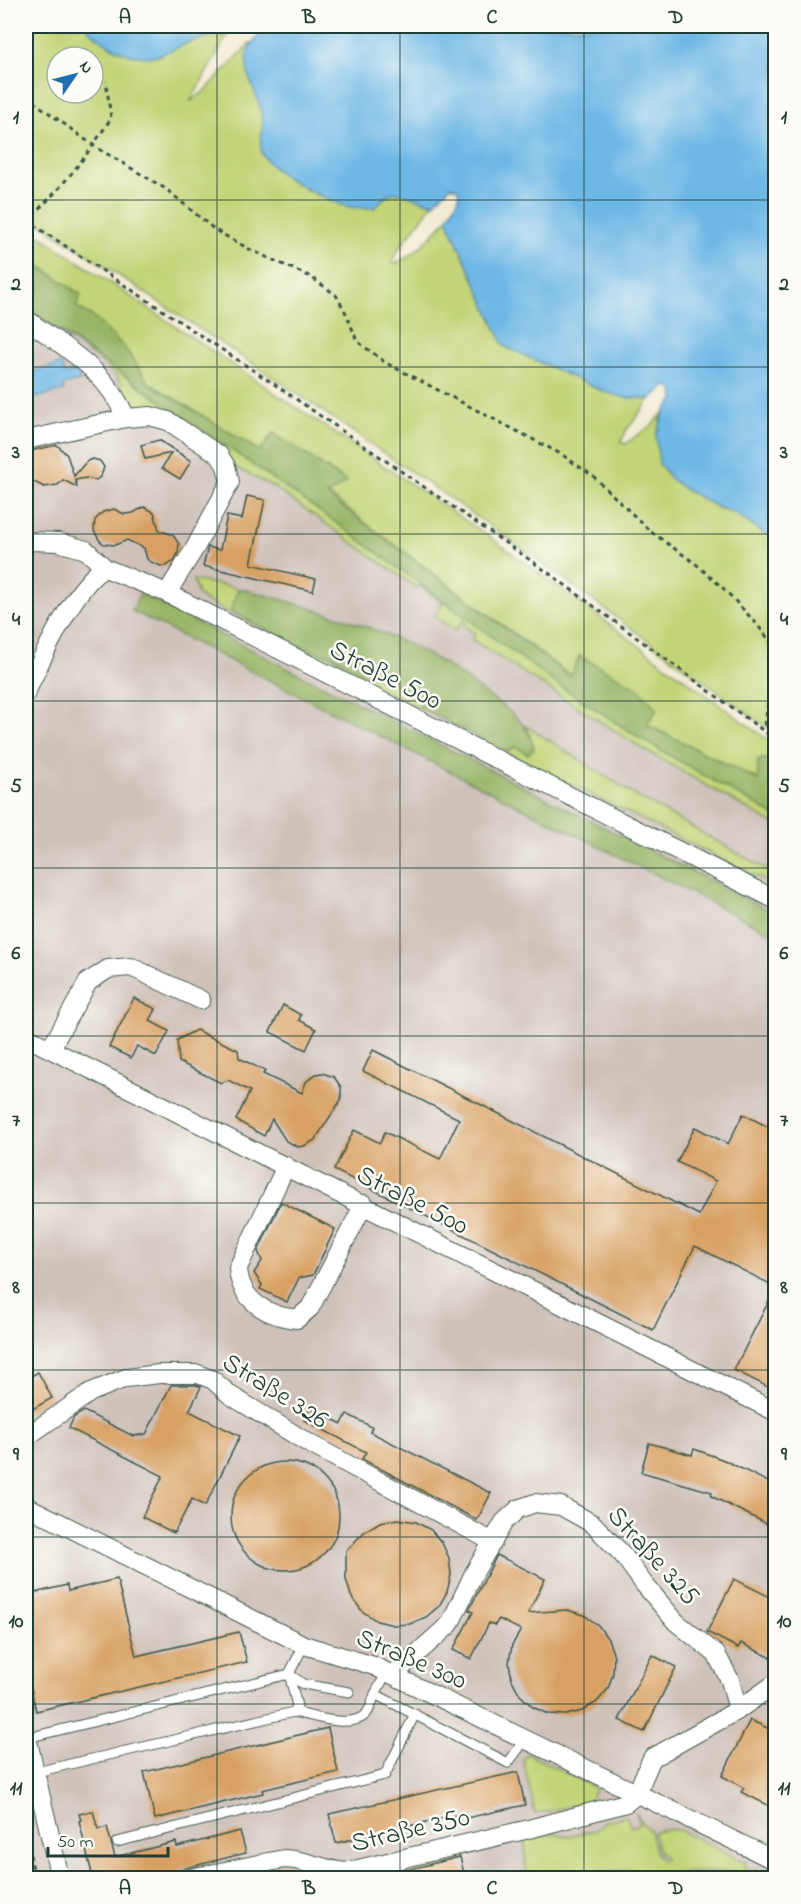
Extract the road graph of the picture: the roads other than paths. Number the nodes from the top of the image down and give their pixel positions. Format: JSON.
{"nodes":[{"id":1,"x":26,"y":320,"type":"edge"},
{"id":2,"x":126,"y":418,"type":"junction"},
{"id":3,"x":26,"y":440,"type":"edge"},
{"id":4,"x":32,"y":541,"type":"dead end"},
{"id":5,"x":105,"y":567,"type":"junction"},
{"id":6,"x":167,"y":593,"type":"junction"},
{"id":7,"x":26,"y":693,"type":"edge"},
{"id":8,"x":776,"y":900,"type":"edge"},
{"id":9,"x":201,"y":1000,"type":"dead end"},
{"id":10,"x":26,"y":1036,"type":"edge"},
{"id":11,"x":51,"y":1048,"type":"junction"},
{"id":12,"x":286,"y":1166,"type":"junction"},
{"id":13,"x":364,"y":1204,"type":"junction"},
{"id":14,"x":776,"y":1412,"type":"edge"},
{"id":15,"x":26,"y":1437,"type":"edge"},
{"id":16,"x":26,"y":1506,"type":"edge"},
{"id":17,"x":493,"y":1542,"type":"junction"},
{"id":18,"x":304,"y":1645,"type":"junction"},
{"id":19,"x":390,"y":1673,"type":"junction"},
{"id":20,"x":289,"y":1674,"type":"junction"},
{"id":21,"x":776,"y":1686,"type":"edge"},
{"id":22,"x":349,"y":1692,"type":"dead end"},
{"id":23,"x":375,"y":1694,"type":"junction"},
{"id":24,"x":738,"y":1710,"type":"junction"},
{"id":25,"x":294,"y":1712,"type":"junction"},
{"id":26,"x":415,"y":1714,"type":"junction"},
{"id":27,"x":26,"y":1735,"type":"edge"},
{"id":28,"x":525,"y":1740,"type":"junction"},
{"id":29,"x":36,"y":1772,"type":"junction"},
{"id":30,"x":636,"y":1795,"type":"junction"},
{"id":31,"x":117,"y":1842,"type":"dead end"},
{"id":32,"x":776,"y":1861,"type":"edge"},
{"id":33,"x":60,"y":1878,"type":"edge"},
{"id":34,"x":191,"y":1878,"type":"edge"}],
"edges":[{"from":1,"to":2,"type":"street"},
{"from":2,"to":3,"type":"street"},
{"from":2,"to":6,"type":"street"},
{"from":4,"to":5,"type":"street","name":"Straße 500"},
{"from":5,"to":6,"type":"street","name":"Straße 500"},
{"from":5,"to":7,"type":"street"},
{"from":6,"to":8,"type":"street","name":"Straße 500"},
{"from":9,"to":11,"type":"street"},
{"from":10,"to":11,"type":"street","name":"Straße 500"},
{"from":11,"to":12,"type":"street","name":"Straße 500"},
{"from":12,"to":13,"type":"street","name":"Straße 500"},
{"from":12,"to":13,"type":"street"},
{"from":13,"to":14,"type":"street","name":"Straße 500"},
{"from":15,"to":17,"type":"street","name":"Straße 326"},
{"from":16,"to":18,"type":"street","name":"Straße 300"},
{"from":17,"to":19,"type":"street","name":"Straße 325"},
{"from":17,"to":24,"type":"street","name":"Straße 325"},
{"from":18,"to":19,"type":"street","name":"Straße 300"},
{"from":18,"to":20,"type":"lane"},
{"from":19,"to":23,"type":"lane"},
{"from":19,"to":28,"type":"street","name":"Straße 300"},
{"from":20,"to":22,"type":"lane"},
{"from":20,"to":25,"type":"lane"},
{"from":20,"to":27,"type":"lane"},
{"from":21,"to":24,"type":"street"},
{"from":23,"to":25,"type":"lane"},
{"from":23,"to":26,"type":"lane"},
{"from":24,"to":30,"type":"street"},
{"from":25,"to":29,"type":"lane"},
{"from":26,"to":28,"type":"lane"},
{"from":26,"to":31,"type":"lane"},
{"from":27,"to":29,"type":"street"},
{"from":28,"to":30,"type":"street","name":"Straße 300"},
{"from":29,"to":33,"type":"street"},
{"from":30,"to":32,"type":"street","name":"Straße 300"},
{"from":30,"to":34,"type":"street","name":"Straße 350"}]}
